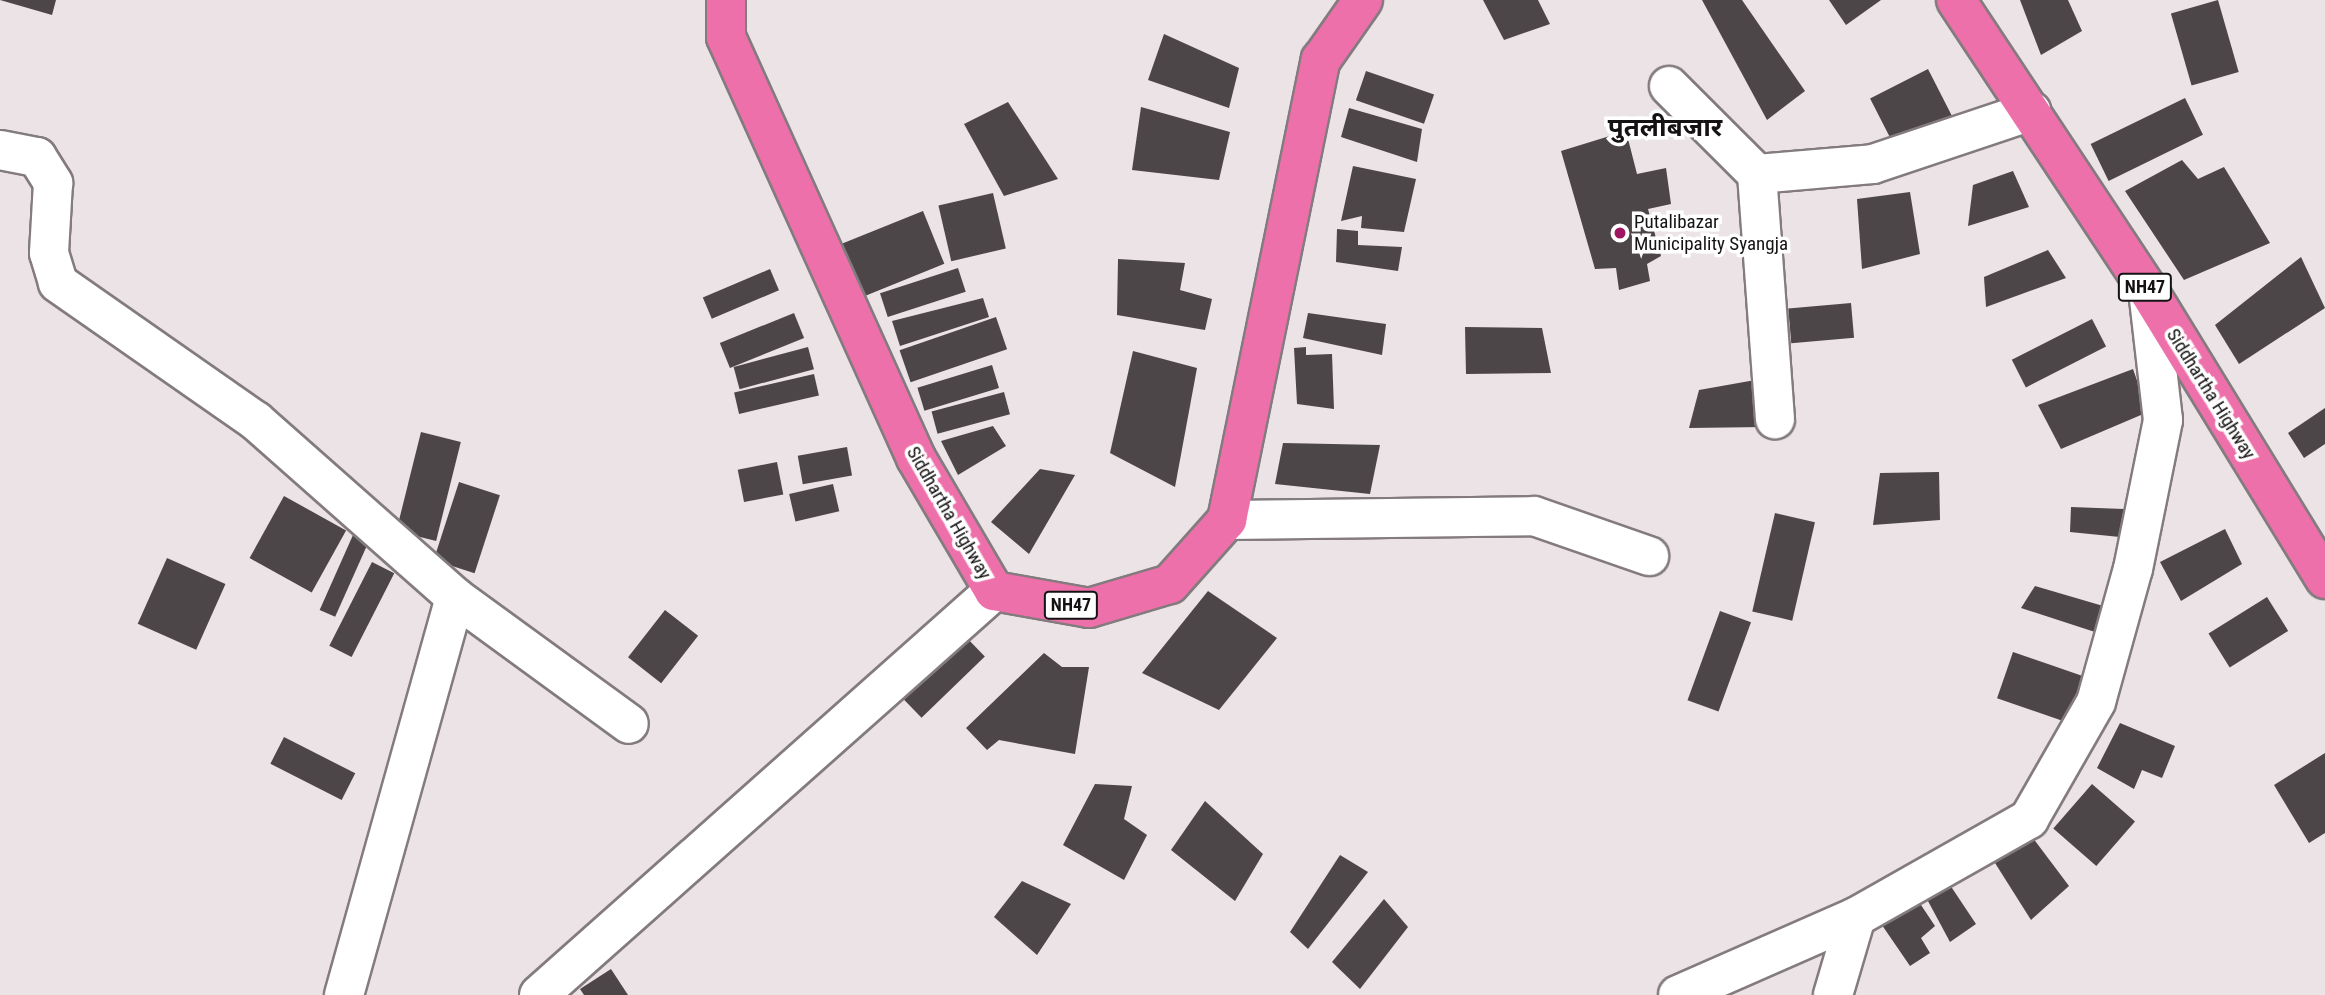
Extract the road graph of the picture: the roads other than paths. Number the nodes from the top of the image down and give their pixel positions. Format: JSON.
{"nodes":[{"id":1,"x":726,"y":0,"type":"edge"},
{"id":2,"x":1363,"y":0,"type":"edge"},
{"id":3,"x":1956,"y":0,"type":"edge"},
{"id":4,"x":1669,"y":86,"type":"dead end"},
{"id":5,"x":2031,"y":111,"type":"junction"},
{"id":6,"x":0,"y":150,"type":"edge"},
{"id":7,"x":1757,"y":174,"type":"junction"},
{"id":8,"x":2148,"y":290,"type":"junction"},
{"id":9,"x":1775,"y":419,"type":"dead end"},
{"id":10,"x":1227,"y":520,"type":"junction"},
{"id":11,"x":1650,"y":556,"type":"dead end"},
{"id":12,"x":2325,"y":579,"type":"edge"},
{"id":13,"x":994,"y":591,"type":"junction"},
{"id":14,"x":455,"y":597,"type":"junction"},
{"id":15,"x":629,"y":724,"type":"dead end"},
{"id":16,"x":1856,"y":917,"type":"junction"},
{"id":17,"x":344,"y":995,"type":"edge"},
{"id":18,"x":539,"y":995,"type":"edge"},
{"id":19,"x":1678,"y":995,"type":"edge"},
{"id":20,"x":1833,"y":995,"type":"edge"}],
"edges":[{"from":1,"to":13,"type":"highway","name":"Siddhartha Highway"},
{"from":2,"to":10,"type":"highway"},
{"from":3,"to":5,"type":"highway","name":"Siddhartha Highway","number":"NH47"},
{"from":4,"to":7,"type":"street"},
{"from":5,"to":7,"type":"street"},
{"from":5,"to":8,"type":"highway","name":"Siddhartha Highway","number":"NH47"},
{"from":6,"to":14,"type":"street"},
{"from":7,"to":9,"type":"street"},
{"from":8,"to":12,"type":"highway","name":"Siddhartha Highway","number":"NH47"},
{"from":8,"to":16,"type":"street"},
{"from":10,"to":11,"type":"street"},
{"from":10,"to":13,"type":"highway","name":"Siddhartha Highway","number":"NH47"},
{"from":13,"to":18,"type":"street"},
{"from":14,"to":15,"type":"street"},
{"from":14,"to":17,"type":"street"},
{"from":16,"to":19,"type":"street"},
{"from":16,"to":20,"type":"street"}]}
